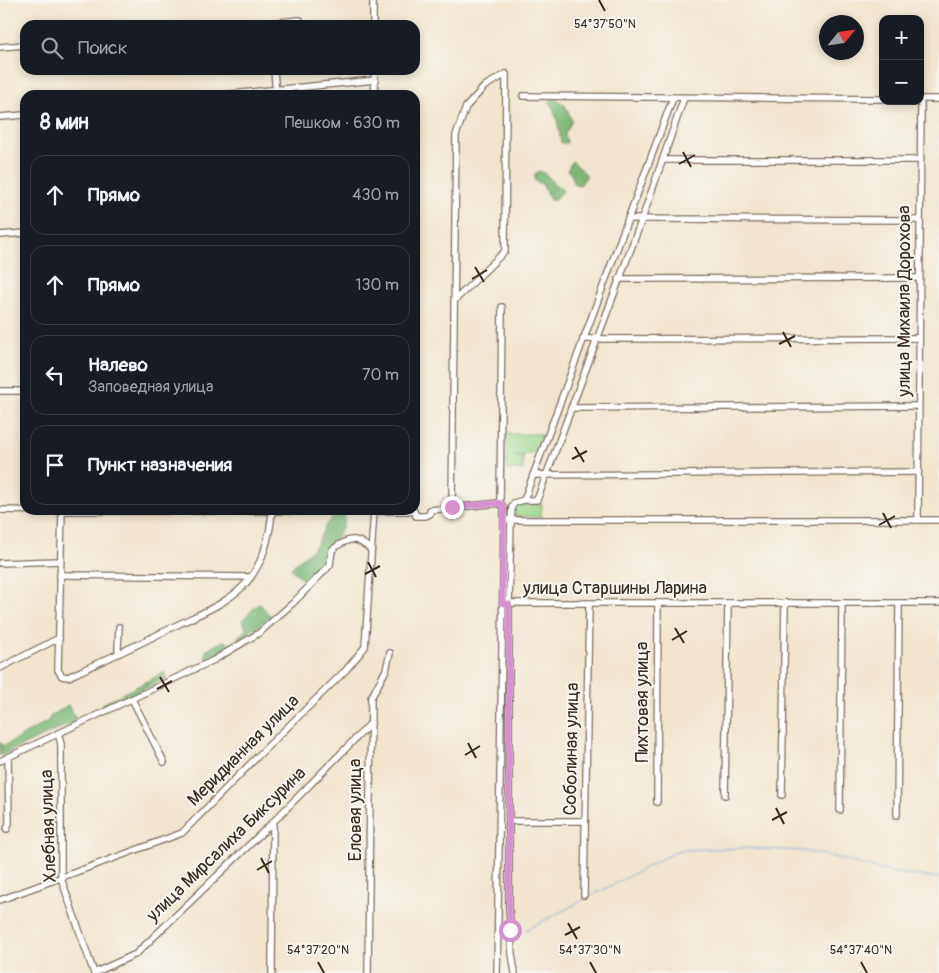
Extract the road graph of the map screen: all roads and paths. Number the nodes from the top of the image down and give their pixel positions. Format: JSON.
{"nodes":[{"id":1,"x":373,"y":0,"type":"edge"},
{"id":2,"x":373,"y":20,"type":"edge"},
{"id":3,"x":20,"y":45,"type":"edge"},
{"id":4,"x":0,"y":47,"type":"edge"},
{"id":5,"x":274,"y":75,"type":"edge"},
{"id":6,"x":374,"y":75,"type":"edge"},
{"id":7,"x":375,"y":80,"type":"junction"},
{"id":8,"x":276,"y":90,"type":"edge"},
{"id":9,"x":292,"y":90,"type":"edge"},
{"id":10,"x":375,"y":90,"type":"edge"},
{"id":11,"x":523,"y":96,"type":"dead end"},
{"id":12,"x":673,"y":98,"type":"junction"},
{"id":13,"x":684,"y":98,"type":"junction"},
{"id":14,"x":879,"y":99,"type":"edge"},
{"id":15,"x":924,"y":99,"type":"edge"},
{"id":16,"x":939,"y":100,"type":"edge"},
{"id":17,"x":921,"y":105,"type":"edge"},
{"id":18,"x":20,"y":115,"type":"edge"},
{"id":19,"x":0,"y":117,"type":"edge"},
{"id":20,"x":663,"y":160,"type":"junction"},
{"id":21,"x":920,"y":160,"type":"junction"},
{"id":22,"x":628,"y":219,"type":"junction"},
{"id":23,"x":642,"y":219,"type":"junction"},
{"id":24,"x":919,"y":220,"type":"junction"},
{"id":25,"x":20,"y":233,"type":"edge"},
{"id":26,"x":0,"y":235,"type":"edge"},
{"id":27,"x":919,"y":278,"type":"junction"},
{"id":28,"x":620,"y":279,"type":"junction"},
{"id":29,"x":455,"y":300,"type":"junction"},
{"id":30,"x":502,"y":307,"type":"dead end"},
{"id":31,"x":918,"y":338,"type":"junction"},
{"id":32,"x":583,"y":339,"type":"junction"},
{"id":33,"x":597,"y":339,"type":"junction"},
{"id":34,"x":0,"y":391,"type":"edge"},
{"id":35,"x":20,"y":391,"type":"edge"},
{"id":36,"x":918,"y":406,"type":"junction"},
{"id":37,"x":571,"y":408,"type":"junction"},
{"id":38,"x":918,"y":472,"type":"junction"},
{"id":39,"x":533,"y":475,"type":"junction"},
{"id":40,"x":547,"y":475,"type":"junction"},
{"id":41,"x":524,"y":500,"type":"junction"},
{"id":42,"x":500,"y":503,"type":"junction"},
{"id":43,"x":452,"y":507,"type":"junction"},
{"id":44,"x":0,"y":510,"type":"edge"},
{"id":45,"x":20,"y":510,"type":"edge"},
{"id":46,"x":62,"y":515,"type":"edge"},
{"id":47,"x":272,"y":515,"type":"edge"},
{"id":48,"x":374,"y":515,"type":"edge"},
{"id":49,"x":416,"y":515,"type":"edge"},
{"id":50,"x":504,"y":520,"type":"junction"},
{"id":51,"x":511,"y":520,"type":"junction"},
{"id":52,"x":918,"y":520,"type":"junction"},
{"id":53,"x":939,"y":520,"type":"edge"},
{"id":54,"x":371,"y":550,"type":"junction"},
{"id":55,"x":60,"y":562,"type":"junction"},
{"id":56,"x":0,"y":563,"type":"edge"},
{"id":57,"x":60,"y":575,"type":"junction"},
{"id":58,"x":251,"y":577,"type":"junction"},
{"id":59,"x":502,"y":603,"type":"junction"},
{"id":60,"x":658,"y":603,"type":"junction"},
{"id":61,"x":728,"y":603,"type":"junction"},
{"id":62,"x":785,"y":603,"type":"junction"},
{"id":63,"x":842,"y":603,"type":"junction"},
{"id":64,"x":899,"y":603,"type":"junction"},
{"id":65,"x":939,"y":603,"type":"edge"},
{"id":66,"x":509,"y":604,"type":"junction"},
{"id":67,"x":589,"y":604,"type":"junction"},
{"id":68,"x":119,"y":627,"type":"dead end"},
{"id":69,"x":59,"y":638,"type":"junction"},
{"id":70,"x":390,"y":652,"type":"dead end"},
{"id":71,"x":119,"y":653,"type":"junction"},
{"id":72,"x":0,"y":668,"type":"edge"},
{"id":73,"x":132,"y":699,"type":"junction"},
{"id":74,"x":370,"y":723,"type":"junction"},
{"id":75,"x":58,"y":733,"type":"junction"},
{"id":76,"x":8,"y":757,"type":"junction"},
{"id":77,"x":0,"y":761,"type":"edge"},
{"id":78,"x":164,"y":762,"type":"dead end"},
{"id":79,"x":725,"y":795,"type":"dead end"},
{"id":80,"x":782,"y":795,"type":"dead end"},
{"id":81,"x":657,"y":802,"type":"dead end"},
{"id":82,"x":840,"y":810,"type":"dead end"},
{"id":83,"x":897,"y":815,"type":"dead end"},
{"id":84,"x":509,"y":821,"type":"junction"},
{"id":85,"x":585,"y":821,"type":"junction"},
{"id":86,"x":273,"y":822,"type":"junction"},
{"id":87,"x":7,"y":829,"type":"dead end"},
{"id":88,"x":61,"y":878,"type":"junction"},
{"id":89,"x":584,"y":895,"type":"dead end"},
{"id":90,"x":0,"y":900,"type":"edge"},
{"id":91,"x":498,"y":930,"type":"junction"},
{"id":92,"x":510,"y":930,"type":"junction"},
{"id":93,"x":94,"y":973,"type":"edge"},
{"id":94,"x":272,"y":973,"type":"edge"},
{"id":95,"x":368,"y":973,"type":"edge"},
{"id":96,"x":497,"y":973,"type":"edge"},
{"id":97,"x":515,"y":973,"type":"edge"}],
"edges":[{"from":1,"to":2,"type":"street"},
{"from":3,"to":4,"type":"street"},
{"from":5,"to":8,"type":"street"},
{"from":6,"to":7,"type":"street"},
{"from":7,"to":9,"type":"street"},
{"from":7,"to":10,"type":"street"},
{"from":11,"to":12,"type":"street"},
{"from":12,"to":13,"type":"street"},
{"from":12,"to":22,"type":"street"},
{"from":13,"to":14,"type":"street"},
{"from":13,"to":20,"type":"street"},
{"from":15,"to":16,"type":"street","name":"улица Михаила Дорохова"},
{"from":17,"to":21,"type":"street","name":"улица Михаила Дорохова"},
{"from":18,"to":19,"type":"street"},
{"from":20,"to":21,"type":"street"},
{"from":20,"to":23,"type":"street"},
{"from":21,"to":24,"type":"street","name":"улица Михаила Дорохова"},
{"from":22,"to":23,"type":"street"},
{"from":22,"to":32,"type":"street"},
{"from":23,"to":24,"type":"street"},
{"from":23,"to":28,"type":"street"},
{"from":24,"to":27,"type":"street","name":"улица Михаила Дорохова"},
{"from":25,"to":26,"type":"street"},
{"from":27,"to":28,"type":"street"},
{"from":27,"to":31,"type":"street","name":"улица Михаила Дорохова"},
{"from":28,"to":33,"type":"street"},
{"from":29,"to":29,"type":"street"},
{"from":29,"to":43,"type":"street"},
{"from":30,"to":42,"type":"street"},
{"from":31,"to":33,"type":"street"},
{"from":31,"to":36,"type":"street","name":"улица Михаила Дорохова"},
{"from":32,"to":33,"type":"street"},
{"from":32,"to":39,"type":"street"},
{"from":33,"to":37,"type":"street"},
{"from":34,"to":35,"type":"street"},
{"from":36,"to":37,"type":"street"},
{"from":36,"to":38,"type":"street","name":"улица Михаила Дорохова"},
{"from":37,"to":40,"type":"street"},
{"from":38,"to":40,"type":"street"},
{"from":38,"to":52,"type":"street","name":"улица Михаила Дорохова"},
{"from":39,"to":40,"type":"street"},
{"from":39,"to":41,"type":"street"},
{"from":40,"to":41,"type":"street"},
{"from":41,"to":51,"type":"street"},
{"from":42,"to":43,"type":"street"},
{"from":42,"to":50,"type":"street"},
{"from":43,"to":49,"type":"street"},
{"from":44,"to":45,"type":"street"},
{"from":46,"to":55,"type":"street"},
{"from":47,"to":58,"type":"street"},
{"from":48,"to":54,"type":"street","name":"Меридианная улица"},
{"from":50,"to":51,"type":"street"},
{"from":50,"to":59,"type":"street"},
{"from":51,"to":52,"type":"street"},
{"from":51,"to":66,"type":"street"},
{"from":52,"to":53,"type":"street"},
{"from":54,"to":73,"type":"street"},
{"from":54,"to":88,"type":"street","name":"Меридианная улица"},
{"from":55,"to":56,"type":"street"},
{"from":55,"to":57,"type":"street"},
{"from":57,"to":58,"type":"street"},
{"from":57,"to":69,"type":"street"},
{"from":58,"to":71,"type":"street"},
{"from":59,"to":66,"type":"street","name":"улица Старшины Ларина"},
{"from":59,"to":91,"type":"street"},
{"from":60,"to":61,"type":"street","name":"улица Старшины Ларина"},
{"from":60,"to":67,"type":"street","name":"улица Старшины Ларина"},
{"from":60,"to":81,"type":"street","name":"Пихтовая улица"},
{"from":61,"to":62,"type":"street","name":"улица Старшины Ларина"},
{"from":61,"to":79,"type":"street","name":"улица Старшины Ларина"},
{"from":62,"to":63,"type":"street","name":"улица Старшины Ларина"},
{"from":62,"to":80,"type":"street"},
{"from":63,"to":64,"type":"street","name":"улица Старшины Ларина"},
{"from":63,"to":82,"type":"street"},
{"from":64,"to":65,"type":"street","name":"улица Старшины Ларина"},
{"from":64,"to":83,"type":"street"},
{"from":66,"to":67,"type":"street","name":"улица Старшины Ларина"},
{"from":66,"to":84,"type":"street"},
{"from":67,"to":85,"type":"street","name":"Соболиная улица"},
{"from":68,"to":71,"type":"street"},
{"from":69,"to":71,"type":"street"},
{"from":69,"to":72,"type":"street"},
{"from":70,"to":74,"type":"street","name":"Еловая улица"},
{"from":73,"to":75,"type":"street"},
{"from":73,"to":78,"type":"street"},
{"from":74,"to":86,"type":"street","name":"улица Мирсалиха Биксурина"},
{"from":74,"to":95,"type":"street","name":"Еловая улица"},
{"from":75,"to":76,"type":"street"},
{"from":75,"to":88,"type":"street","name":"Хлебная улица"},
{"from":76,"to":77,"type":"street"},
{"from":76,"to":87,"type":"street"},
{"from":84,"to":85,"type":"street"},
{"from":84,"to":92,"type":"street"},
{"from":85,"to":89,"type":"street","name":"Соболиная улица"},
{"from":86,"to":93,"type":"street","name":"улица Мирсалиха Биксурина"},
{"from":86,"to":94,"type":"street"},
{"from":88,"to":90,"type":"street","name":"Меридианная улица"},
{"from":88,"to":93,"type":"street","name":"Хлебная улица"},
{"from":91,"to":92,"type":"street"},
{"from":91,"to":96,"type":"street"},
{"from":92,"to":97,"type":"street"}]}
